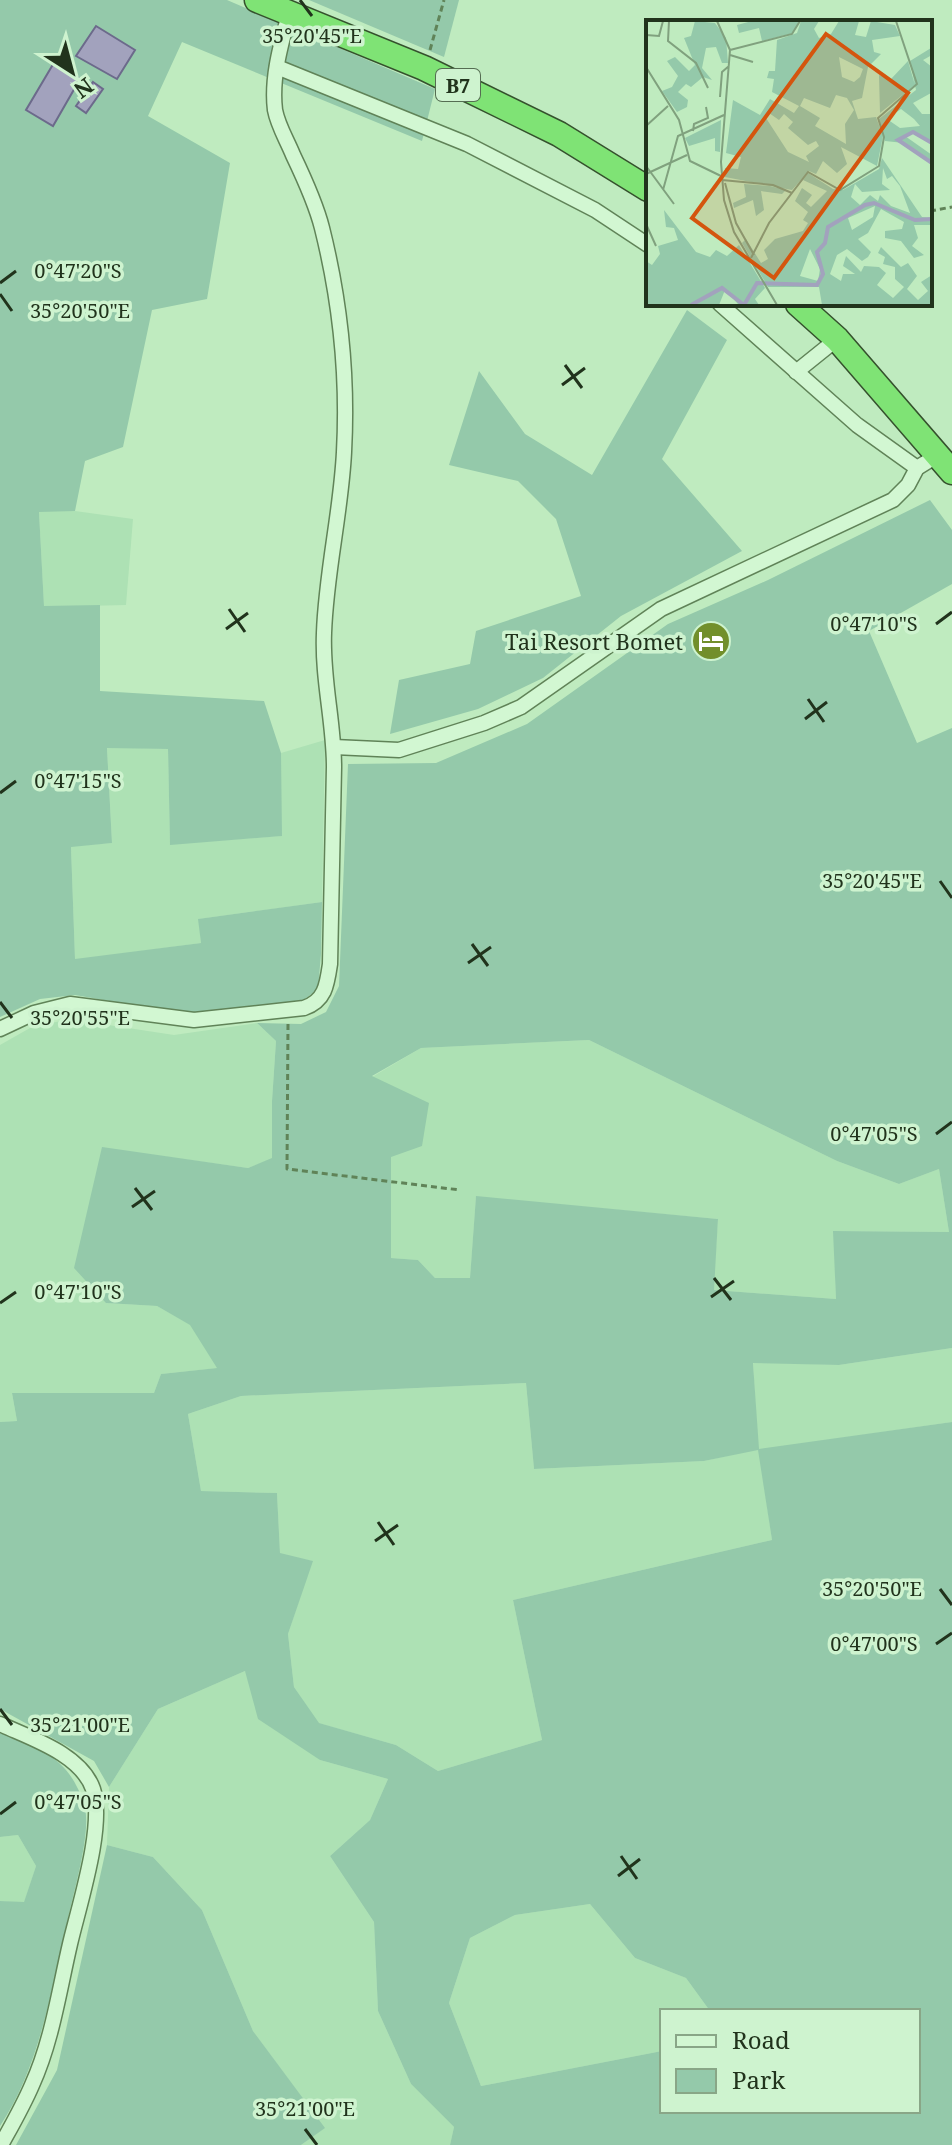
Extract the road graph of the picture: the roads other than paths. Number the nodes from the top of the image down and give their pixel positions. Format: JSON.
{"nodes":[{"id":1,"x":257,"y":0,"type":"edge"},
{"id":2,"x":289,"y":14,"type":"junction"},
{"id":3,"x":277,"y":67,"type":"junction"},
{"id":4,"x":646,"y":188,"type":"edge"},
{"id":5,"x":646,"y":244,"type":"edge"},
{"id":6,"x":722,"y":306,"type":"edge"},
{"id":7,"x":800,"y":306,"type":"edge"},
{"id":8,"x":837,"y":339,"type":"junction"},
{"id":9,"x":796,"y":372,"type":"junction"},
{"id":10,"x":936,"y":465,"type":"edge"},
{"id":11,"x":334,"y":747,"type":"junction"},
{"id":12,"x":0,"y":1029,"type":"edge"},
{"id":13,"x":0,"y":1724,"type":"edge"},
{"id":14,"x":1,"y":2145,"type":"edge"}],
"edges":[{"from":1,"to":2,"type":"highway","number":"B7"},
{"from":2,"to":3,"type":"street"},
{"from":2,"to":4,"type":"highway","number":"B7"},
{"from":3,"to":5,"type":"street"},
{"from":3,"to":11,"type":"street"},
{"from":6,"to":9,"type":"street"},
{"from":7,"to":8,"type":"highway"},
{"from":8,"to":9,"type":"street"},
{"from":8,"to":10,"type":"highway"},
{"from":9,"to":10,"type":"street"},
{"from":10,"to":11,"type":"street"},
{"from":11,"to":12,"type":"street"},
{"from":13,"to":14,"type":"street"}]}
